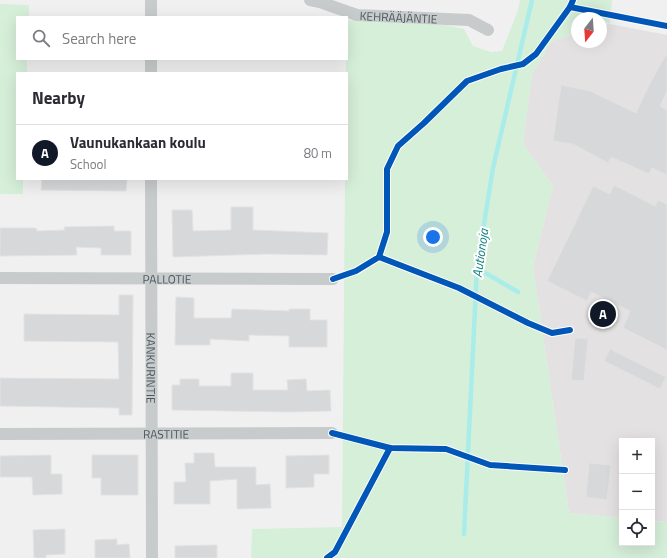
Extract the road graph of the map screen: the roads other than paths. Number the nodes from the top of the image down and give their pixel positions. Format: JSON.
{"nodes":[{"id":1,"x":151,"y":0,"type":"edge"},
{"id":2,"x":310,"y":0,"type":"edge"},
{"id":3,"x":151,"y":16,"type":"edge"},
{"id":4,"x":488,"y":30,"type":"dead end"},
{"id":5,"x":151,"y":60,"type":"edge"},
{"id":6,"x":151,"y":72,"type":"edge"},
{"id":7,"x":151,"y":180,"type":"edge"},
{"id":8,"x":0,"y":278,"type":"edge"},
{"id":9,"x":151,"y":278,"type":"junction"},
{"id":10,"x":333,"y":279,"type":"dead end"},
{"id":11,"x":332,"y":433,"type":"dead end"},
{"id":12,"x":0,"y":434,"type":"edge"},
{"id":13,"x":151,"y":434,"type":"junction"},
{"id":14,"x":152,"y":558,"type":"edge"}],
"edges":[{"from":1,"to":3,"type":"street"},
{"from":2,"to":4,"type":"street","name":"KEHRÄÄJÄNTIE"},
{"from":5,"to":6,"type":"street"},
{"from":7,"to":9,"type":"street","name":"KANKURINTIE"},
{"from":8,"to":9,"type":"street","name":"PALLOTIE"},
{"from":9,"to":10,"type":"street","name":"PALLOTIE"},
{"from":9,"to":13,"type":"street","name":"KANKURINTIE"},
{"from":11,"to":13,"type":"street","name":"RASTITIE"},
{"from":12,"to":13,"type":"street","name":"RASTITIE"},
{"from":13,"to":14,"type":"street","name":"KANKURINTIE"}]}
